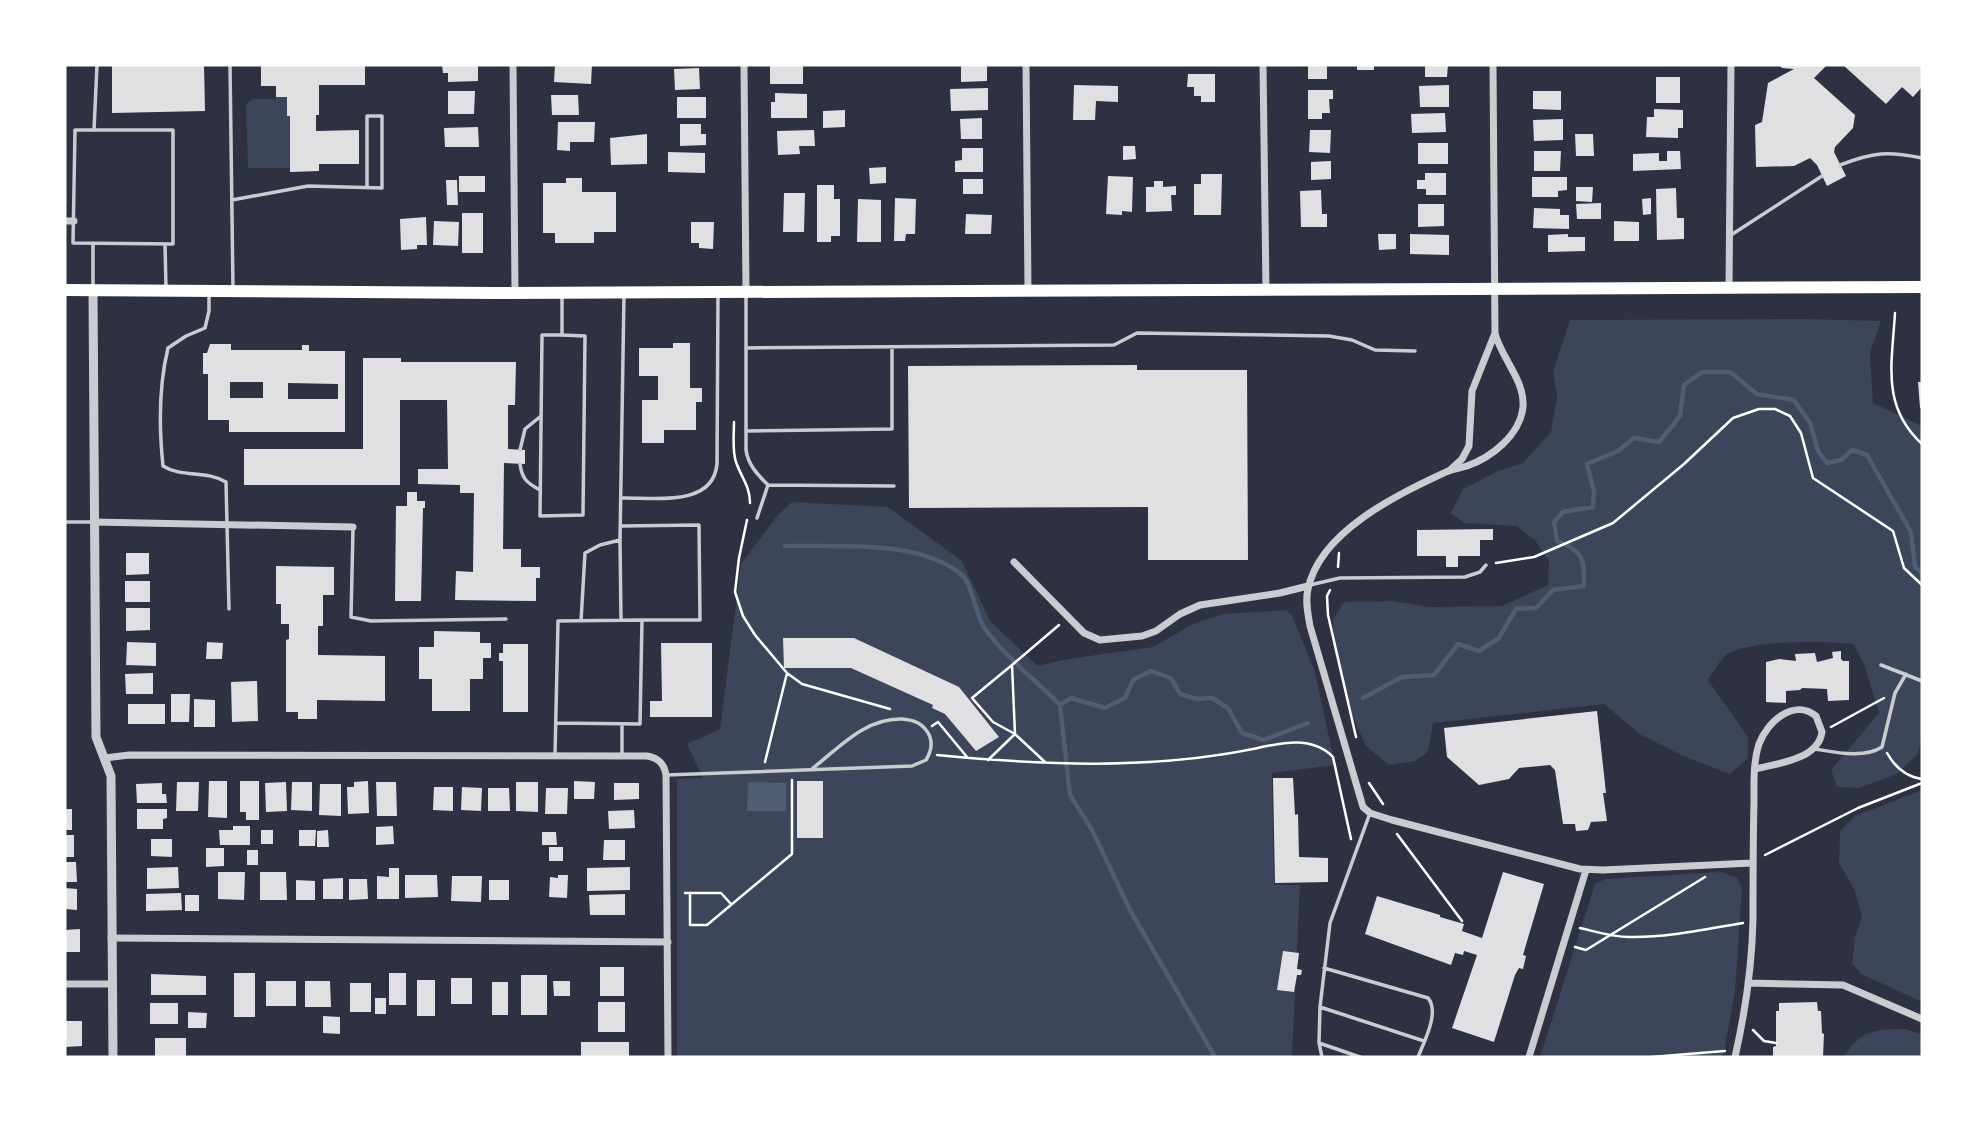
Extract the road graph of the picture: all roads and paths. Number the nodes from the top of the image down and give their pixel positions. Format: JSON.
{"nodes":[{"id":1,"x":97,"y":65,"type":"edge"},
{"id":2,"x":230,"y":65,"type":"edge"},
{"id":3,"x":513,"y":65,"type":"edge"},
{"id":4,"x":744,"y":65,"type":"edge"},
{"id":5,"x":1026,"y":65,"type":"edge"},
{"id":6,"x":1263,"y":65,"type":"edge"},
{"id":7,"x":1493,"y":65,"type":"edge"},
{"id":8,"x":1731,"y":65,"type":"edge"},
{"id":9,"x":94,"y":130,"type":"junction"},
{"id":10,"x":1922,"y":158,"type":"edge"},
{"id":11,"x":1840,"y":165,"type":"dead end"},
{"id":12,"x":1822,"y":176,"type":"dead end"},
{"id":13,"x":367,"y":188,"type":"junction"},
{"id":14,"x":232,"y":200,"type":"junction"},
{"id":15,"x":69,"y":221,"type":"edge"},
{"id":16,"x":1729,"y":236,"type":"junction"},
{"id":17,"x":93,"y":243,"type":"junction"},
{"id":18,"x":165,"y":244,"type":"junction"},
{"id":19,"x":1729,"y":287,"type":"junction"},
{"id":20,"x":1922,"y":287,"type":"edge"},
{"id":21,"x":1495,"y":288,"type":"junction"},
{"id":22,"x":65,"y":290,"type":"edge"},
{"id":23,"x":93,"y":290,"type":"junction"},
{"id":24,"x":166,"y":290,"type":"junction"},
{"id":25,"x":1266,"y":290,"type":"junction"},
{"id":26,"x":209,"y":291,"type":"junction"},
{"id":27,"x":233,"y":291,"type":"junction"},
{"id":28,"x":1028,"y":291,"type":"junction"},
{"id":29,"x":515,"y":292,"type":"junction"},
{"id":30,"x":562,"y":292,"type":"junction"},
{"id":31,"x":624,"y":292,"type":"junction"},
{"id":32,"x":718,"y":292,"type":"junction"},
{"id":33,"x":747,"y":292,"type":"junction"},
{"id":34,"x":1895,"y":313,"type":"dead end"},
{"id":35,"x":1495,"y":332,"type":"junction"},
{"id":36,"x":562,"y":335,"type":"junction"},
{"id":37,"x":892,"y":347,"type":"junction"},
{"id":38,"x":746,"y":348,"type":"junction"},
{"id":39,"x":1415,"y":351,"type":"dead end"},
{"id":40,"x":541,"y":416,"type":"junction"},
{"id":41,"x":734,"y":422,"type":"dead end"},
{"id":42,"x":745,"y":430,"type":"junction"},
{"id":43,"x":1922,"y":444,"type":"edge"},
{"id":44,"x":520,"y":450,"type":"dead end"},
{"id":45,"x":520,"y":464,"type":"dead end"},
{"id":46,"x":1451,"y":470,"type":"junction"},
{"id":47,"x":768,"y":485,"type":"junction"},
{"id":48,"x":894,"y":486,"type":"dead end"},
{"id":49,"x":540,"y":490,"type":"junction"},
{"id":50,"x":621,"y":498,"type":"junction"},
{"id":51,"x":750,"y":508,"type":"dead end"},
{"id":52,"x":748,"y":516,"type":"dead end"},
{"id":53,"x":757,"y":518,"type":"dead end"},
{"id":54,"x":65,"y":522,"type":"edge"},
{"id":55,"x":93,"y":522,"type":"junction"},
{"id":56,"x":229,"y":524,"type":"junction"},
{"id":57,"x":621,"y":526,"type":"junction"},
{"id":58,"x":353,"y":527,"type":"joint"},
{"id":59,"x":1342,"y":535,"type":"junction"},
{"id":60,"x":620,"y":540,"type":"junction"},
{"id":61,"x":1014,"y":562,"type":"dead end"},
{"id":62,"x":1486,"y":565,"type":"joint"},
{"id":63,"x":1334,"y":579,"type":"junction"},
{"id":64,"x":1922,"y":585,"type":"edge"},
{"id":65,"x":1308,"y":586,"type":"junction"},
{"id":66,"x":229,"y":609,"type":"dead end"},
{"id":67,"x":1068,"y":617,"type":"junction"},
{"id":68,"x":506,"y":619,"type":"dead end"},
{"id":69,"x":621,"y":620,"type":"junction"},
{"id":70,"x":642,"y":620,"type":"junction"},
{"id":71,"x":581,"y":621,"type":"junction"},
{"id":72,"x":1012,"y":665,"type":"junction"},
{"id":73,"x":1881,"y":665,"type":"dead end"},
{"id":74,"x":787,"y":673,"type":"junction"},
{"id":75,"x":1906,"y":674,"type":"junction"},
{"id":76,"x":1922,"y":681,"type":"edge"},
{"id":77,"x":1895,"y":693,"type":"junction"},
{"id":78,"x":892,"y":710,"type":"dead end"},
{"id":79,"x":556,"y":723,"type":"junction"},
{"id":80,"x":622,"y":724,"type":"junction"},
{"id":81,"x":926,"y":730,"type":"junction"},
{"id":82,"x":1822,"y":732,"type":"junction"},
{"id":83,"x":1015,"y":734,"type":"junction"},
{"id":84,"x":1357,"y":744,"type":"dead end"},
{"id":85,"x":1883,"y":746,"type":"junction"},
{"id":86,"x":1815,"y":749,"type":"junction"},
{"id":87,"x":930,"y":754,"type":"junction"},
{"id":88,"x":555,"y":756,"type":"junction"},
{"id":89,"x":622,"y":756,"type":"junction"},
{"id":90,"x":967,"y":757,"type":"junction"},
{"id":91,"x":105,"y":758,"type":"junction"},
{"id":92,"x":988,"y":760,"type":"junction"},
{"id":93,"x":1045,"y":762,"type":"junction"},
{"id":94,"x":813,"y":768,"type":"junction"},
{"id":95,"x":792,"y":769,"type":"junction"},
{"id":96,"x":1755,"y":769,"type":"junction"},
{"id":97,"x":762,"y":772,"type":"junction"},
{"id":98,"x":666,"y":775,"type":"junction"},
{"id":99,"x":1922,"y":781,"type":"edge"},
{"id":100,"x":1369,"y":783,"type":"dead end"},
{"id":101,"x":1370,"y":813,"type":"junction"},
{"id":102,"x":1392,"y":820,"type":"junction"},
{"id":103,"x":1396,"y":832,"type":"dead end"},
{"id":104,"x":1353,"y":853,"type":"junction"},
{"id":105,"x":1762,"y":861,"type":"dead end"},
{"id":106,"x":1752,"y":863,"type":"junction"},
{"id":107,"x":1717,"y":865,"type":"junction"},
{"id":108,"x":1586,"y":870,"type":"junction"},
{"id":109,"x":731,"y":904,"type":"junction"},
{"id":110,"x":1462,"y":920,"type":"dead end"},
{"id":111,"x":1753,"y":921,"type":"junction"},
{"id":112,"x":1570,"y":926,"type":"junction"},
{"id":113,"x":1609,"y":936,"type":"junction"},
{"id":114,"x":111,"y":938,"type":"junction"},
{"id":115,"x":668,"y":942,"type":"junction"},
{"id":116,"x":1565,"y":945,"type":"junction"},
{"id":117,"x":1324,"y":968,"type":"junction"},
{"id":118,"x":65,"y":984,"type":"edge"},
{"id":119,"x":111,"y":984,"type":"junction"},
{"id":120,"x":1748,"y":984,"type":"junction"},
{"id":121,"x":1320,"y":1007,"type":"junction"},
{"id":122,"x":1922,"y":1019,"type":"edge"},
{"id":123,"x":1752,"y":1026,"type":"dead end"},
{"id":124,"x":1424,"y":1041,"type":"junction"},
{"id":125,"x":1320,"y":1044,"type":"junction"},
{"id":126,"x":1776,"y":1044,"type":"dead end"},
{"id":127,"x":1736,"y":1053,"type":"edge"},
{"id":128,"x":113,"y":1057,"type":"edge"},
{"id":129,"x":668,"y":1057,"type":"edge"},
{"id":130,"x":1322,"y":1057,"type":"edge"},
{"id":131,"x":1360,"y":1057,"type":"edge"},
{"id":132,"x":1418,"y":1057,"type":"edge"},
{"id":133,"x":1529,"y":1057,"type":"edge"},
{"id":134,"x":1651,"y":1057,"type":"edge"}],
"edges":[{"from":1,"to":9,"type":"lane"},
{"from":2,"to":14,"type":"lane"},
{"from":3,"to":29,"type":"street"},
{"from":4,"to":33,"type":"street"},
{"from":5,"to":28,"type":"street"},
{"from":6,"to":25,"type":"street"},
{"from":7,"to":21,"type":"street"},
{"from":8,"to":16,"type":"street"},
{"from":9,"to":15,"type":"lane"},
{"from":9,"to":18,"type":"lane"},
{"from":10,"to":11,"type":"lane"},
{"from":12,"to":16,"type":"lane"},
{"from":13,"to":13,"type":"lane"},
{"from":13,"to":14,"type":"lane"},
{"from":14,"to":27,"type":"lane"},
{"from":15,"to":17,"type":"lane"},
{"from":16,"to":19,"type":"street"},
{"from":17,"to":18,"type":"lane"},
{"from":17,"to":23,"type":"lane"},
{"from":18,"to":24,"type":"lane"},
{"from":19,"to":20,"type":"main road"},
{"from":19,"to":21,"type":"main road"},
{"from":21,"to":25,"type":"main road"},
{"from":21,"to":35,"type":"street"},
{"from":22,"to":23,"type":"main road"},
{"from":23,"to":24,"type":"main road"},
{"from":23,"to":55,"type":"street"},
{"from":24,"to":26,"type":"main road"},
{"from":25,"to":28,"type":"main road"},
{"from":26,"to":27,"type":"main road"},
{"from":26,"to":56,"type":"lane"},
{"from":27,"to":29,"type":"main road"},
{"from":28,"to":33,"type":"main road"},
{"from":29,"to":30,"type":"main road"},
{"from":30,"to":31,"type":"main road"},
{"from":30,"to":36,"type":"lane"},
{"from":31,"to":32,"type":"main road"},
{"from":31,"to":50,"type":"lane"},
{"from":32,"to":33,"type":"main road"},
{"from":32,"to":50,"type":"lane"},
{"from":33,"to":38,"type":"lane"},
{"from":34,"to":43,"type":"path"},
{"from":35,"to":46,"type":"street"},
{"from":35,"to":46,"type":"street"},
{"from":36,"to":40,"type":"lane"},
{"from":36,"to":49,"type":"lane"},
{"from":37,"to":38,"type":"lane"},
{"from":37,"to":39,"type":"lane"},
{"from":37,"to":42,"type":"lane"},
{"from":38,"to":42,"type":"lane"},
{"from":40,"to":44,"type":"lane"},
{"from":40,"to":49,"type":"lane"},
{"from":41,"to":51,"type":"path"},
{"from":42,"to":47,"type":"lane"},
{"from":45,"to":49,"type":"lane"},
{"from":46,"to":59,"type":"street"},
{"from":47,"to":48,"type":"lane"},
{"from":47,"to":53,"type":"lane"},
{"from":50,"to":57,"type":"lane"},
{"from":52,"to":74,"type":"path"},
{"from":54,"to":55,"type":"lane"},
{"from":55,"to":56,"type":"street"},
{"from":55,"to":91,"type":"street"},
{"from":56,"to":58,"type":"street"},
{"from":56,"to":66,"type":"lane"},
{"from":57,"to":60,"type":"lane"},
{"from":57,"to":70,"type":"lane"},
{"from":58,"to":68,"type":"lane"},
{"from":59,"to":63,"type":"path"},
{"from":59,"to":65,"type":"street"},
{"from":60,"to":69,"type":"lane"},
{"from":60,"to":71,"type":"lane"},
{"from":61,"to":67,"type":"street"},
{"from":62,"to":63,"type":"lane"},
{"from":62,"to":64,"type":"path"},
{"from":63,"to":65,"type":"lane"},
{"from":63,"to":84,"type":"path"},
{"from":65,"to":67,"type":"street"},
{"from":65,"to":101,"type":"street"},
{"from":67,"to":72,"type":"path"},
{"from":69,"to":70,"type":"lane"},
{"from":69,"to":71,"type":"lane"},
{"from":70,"to":80,"type":"lane"},
{"from":71,"to":79,"type":"lane"},
{"from":72,"to":83,"type":"path"},
{"from":72,"to":83,"type":"path"},
{"from":73,"to":75,"type":"lane"},
{"from":74,"to":78,"type":"path"},
{"from":74,"to":97,"type":"path"},
{"from":75,"to":76,"type":"lane"},
{"from":75,"to":77,"type":"lane"},
{"from":77,"to":82,"type":"path"},
{"from":77,"to":85,"type":"lane"},
{"from":79,"to":80,"type":"lane"},
{"from":79,"to":88,"type":"lane"},
{"from":80,"to":89,"type":"lane"},
{"from":81,"to":87,"type":"lane"},
{"from":81,"to":90,"type":"path"},
{"from":81,"to":94,"type":"lane"},
{"from":82,"to":86,"type":"street"},
{"from":82,"to":96,"type":"street"},
{"from":83,"to":92,"type":"path"},
{"from":83,"to":93,"type":"path"},
{"from":85,"to":86,"type":"lane"},
{"from":85,"to":99,"type":"path"},
{"from":86,"to":96,"type":"street"},
{"from":87,"to":90,"type":"path"},
{"from":87,"to":94,"type":"lane"},
{"from":88,"to":89,"type":"street"},
{"from":88,"to":91,"type":"street"},
{"from":89,"to":98,"type":"street"},
{"from":90,"to":92,"type":"path"},
{"from":91,"to":114,"type":"street"},
{"from":92,"to":93,"type":"path"},
{"from":93,"to":104,"type":"path"},
{"from":94,"to":95,"type":"lane"},
{"from":95,"to":97,"type":"lane"},
{"from":95,"to":109,"type":"path"},
{"from":96,"to":106,"type":"street"},
{"from":97,"to":98,"type":"lane"},
{"from":98,"to":115,"type":"street"},
{"from":99,"to":105,"type":"path"},
{"from":100,"to":102,"type":"path"},
{"from":101,"to":102,"type":"street"},
{"from":101,"to":104,"type":"lane"},
{"from":102,"to":108,"type":"street"},
{"from":103,"to":110,"type":"path"},
{"from":104,"to":117,"type":"lane"},
{"from":106,"to":107,"type":"street"},
{"from":106,"to":111,"type":"street"},
{"from":107,"to":108,"type":"street"},
{"from":107,"to":113,"type":"path"},
{"from":108,"to":112,"type":"street"},
{"from":109,"to":109,"type":"path"},
{"from":111,"to":113,"type":"path"},
{"from":111,"to":120,"type":"street"},
{"from":112,"to":113,"type":"path"},
{"from":112,"to":116,"type":"street"},
{"from":113,"to":116,"type":"path"},
{"from":114,"to":115,"type":"street"},
{"from":114,"to":119,"type":"street"},
{"from":115,"to":129,"type":"street"},
{"from":116,"to":133,"type":"street"},
{"from":117,"to":121,"type":"lane"},
{"from":117,"to":124,"type":"lane"},
{"from":118,"to":119,"type":"street"},
{"from":119,"to":128,"type":"street"},
{"from":120,"to":122,"type":"street"},
{"from":120,"to":127,"type":"street"},
{"from":121,"to":124,"type":"lane"},
{"from":121,"to":125,"type":"lane"},
{"from":123,"to":126,"type":"path"},
{"from":124,"to":132,"type":"lane"},
{"from":125,"to":130,"type":"lane"},
{"from":125,"to":131,"type":"lane"},
{"from":127,"to":134,"type":"path"}]}
